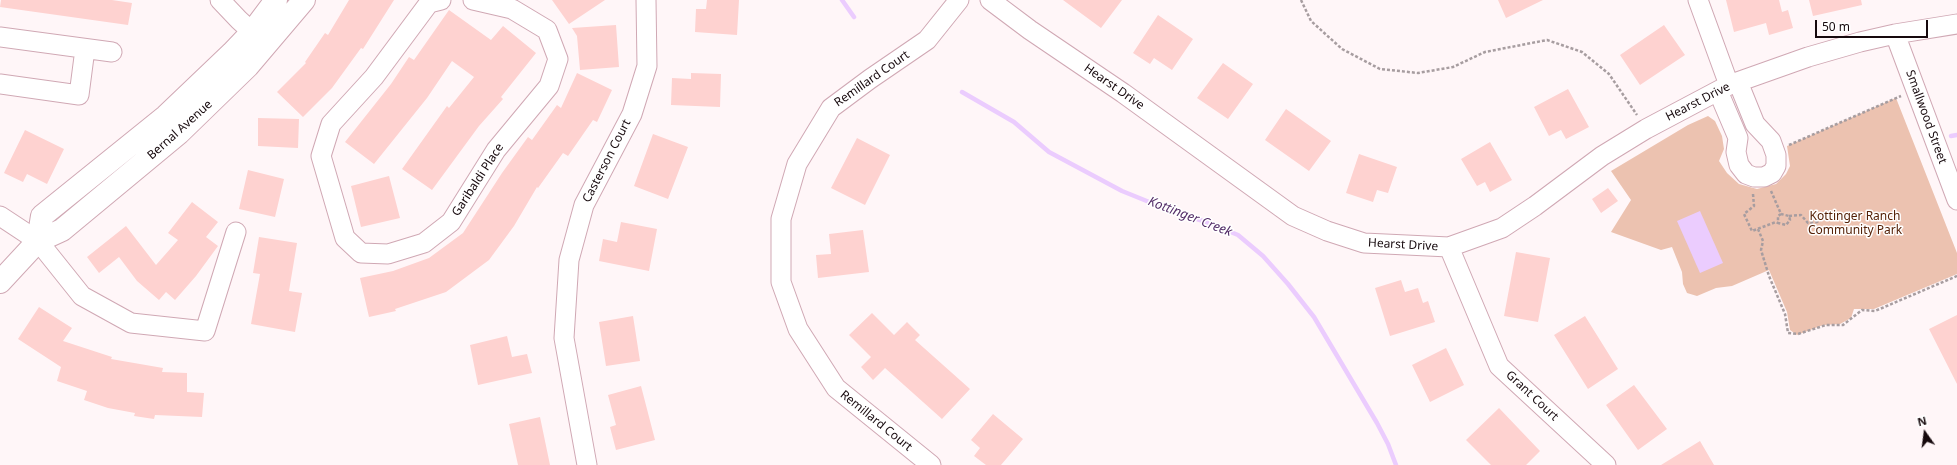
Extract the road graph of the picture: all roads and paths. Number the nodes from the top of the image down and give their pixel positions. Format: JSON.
{"nodes":[{"id":1,"x":220,"y":0,"type":"edge"},
{"id":2,"x":276,"y":0,"type":"edge"},
{"id":3,"x":304,"y":0,"type":"edge"},
{"id":4,"x":441,"y":0,"type":"edge"},
{"id":5,"x":473,"y":0,"type":"edge"},
{"id":6,"x":646,"y":0,"type":"edge"},
{"id":7,"x":959,"y":0,"type":"edge"},
{"id":8,"x":990,"y":0,"type":"edge"},
{"id":9,"x":1301,"y":0,"type":"edge"},
{"id":10,"x":1698,"y":0,"type":"edge"},
{"id":11,"x":514,"y":4,"type":"edge"},
{"id":12,"x":1957,"y":24,"type":"edge"},
{"id":13,"x":1895,"y":34,"type":"junction"},
{"id":14,"x":0,"y":37,"type":"edge"},
{"id":15,"x":259,"y":39,"type":"junction"},
{"id":16,"x":85,"y":48,"type":"junction"},
{"id":17,"x":112,"y":52,"type":"dead end"},
{"id":18,"x":0,"y":84,"type":"edge"},
{"id":19,"x":1728,"y":86,"type":"junction"},
{"id":20,"x":1916,"y":89,"type":"junction"},
{"id":21,"x":1646,"y":128,"type":"junction"},
{"id":22,"x":1788,"y":150,"type":"dead end"},
{"id":23,"x":1769,"y":185,"type":"dead end"},
{"id":24,"x":1753,"y":192,"type":"dead end"},
{"id":25,"x":1957,"y":200,"type":"edge"},
{"id":26,"x":1781,"y":214,"type":"junction"},
{"id":27,"x":1833,"y":214,"type":"dead end"},
{"id":28,"x":0,"y":216,"type":"edge"},
{"id":29,"x":1789,"y":216,"type":"junction"},
{"id":30,"x":1778,"y":223,"type":"junction"},
{"id":31,"x":1758,"y":229,"type":"junction"},
{"id":32,"x":236,"y":232,"type":"dead end"},
{"id":33,"x":38,"y":240,"type":"junction"},
{"id":34,"x":1449,"y":247,"type":"junction"},
{"id":35,"x":1957,"y":276,"type":"edge"},
{"id":36,"x":0,"y":282,"type":"edge"},
{"id":37,"x":587,"y":465,"type":"edge"},
{"id":38,"x":931,"y":465,"type":"edge"},
{"id":39,"x":1606,"y":465,"type":"edge"}],
"edges":[{"from":1,"to":15,"type":"street"},
{"from":2,"to":15,"type":"main road","name":"Bernal Avenue"},
{"from":3,"to":15,"type":"main road","name":"Bernal Avenue"},
{"from":4,"to":11,"type":"street","name":"Garibaldi Place"},
{"from":5,"to":11,"type":"street","name":"Garibaldi Place"},
{"from":6,"to":37,"type":"street","name":"Casterson Court"},
{"from":7,"to":38,"type":"street","name":"Remillard Court"},
{"from":8,"to":34,"type":"street","name":"Hearst Drive"},
{"from":9,"to":21,"type":"path"},
{"from":10,"to":19,"type":"street"},
{"from":12,"to":13,"type":"street","name":"Hearst Drive"},
{"from":13,"to":19,"type":"street","name":"Hearst Drive"},
{"from":13,"to":20,"type":"street","name":"Smallwood Street"},
{"from":14,"to":16,"type":"street"},
{"from":15,"to":33,"type":"main road","name":"Bernal Avenue"},
{"from":16,"to":17,"type":"street"},
{"from":16,"to":18,"type":"street"},
{"from":19,"to":21,"type":"street","name":"Hearst Drive"},
{"from":20,"to":22,"type":"path"},
{"from":20,"to":25,"type":"street","name":"Smallwood Street"},
{"from":21,"to":34,"type":"street","name":"Hearst Drive"},
{"from":23,"to":26,"type":"path"},
{"from":24,"to":31,"type":"path"},
{"from":26,"to":29,"type":"path"},
{"from":26,"to":30,"type":"path"},
{"from":27,"to":29,"type":"path"},
{"from":28,"to":33,"type":"street"},
{"from":29,"to":30,"type":"path"},
{"from":30,"to":31,"type":"path"},
{"from":31,"to":35,"type":"path"},
{"from":32,"to":33,"type":"street"},
{"from":33,"to":36,"type":"main road","name":"Bernal Avenue"},
{"from":34,"to":39,"type":"street","name":"Grant Court"}]}
